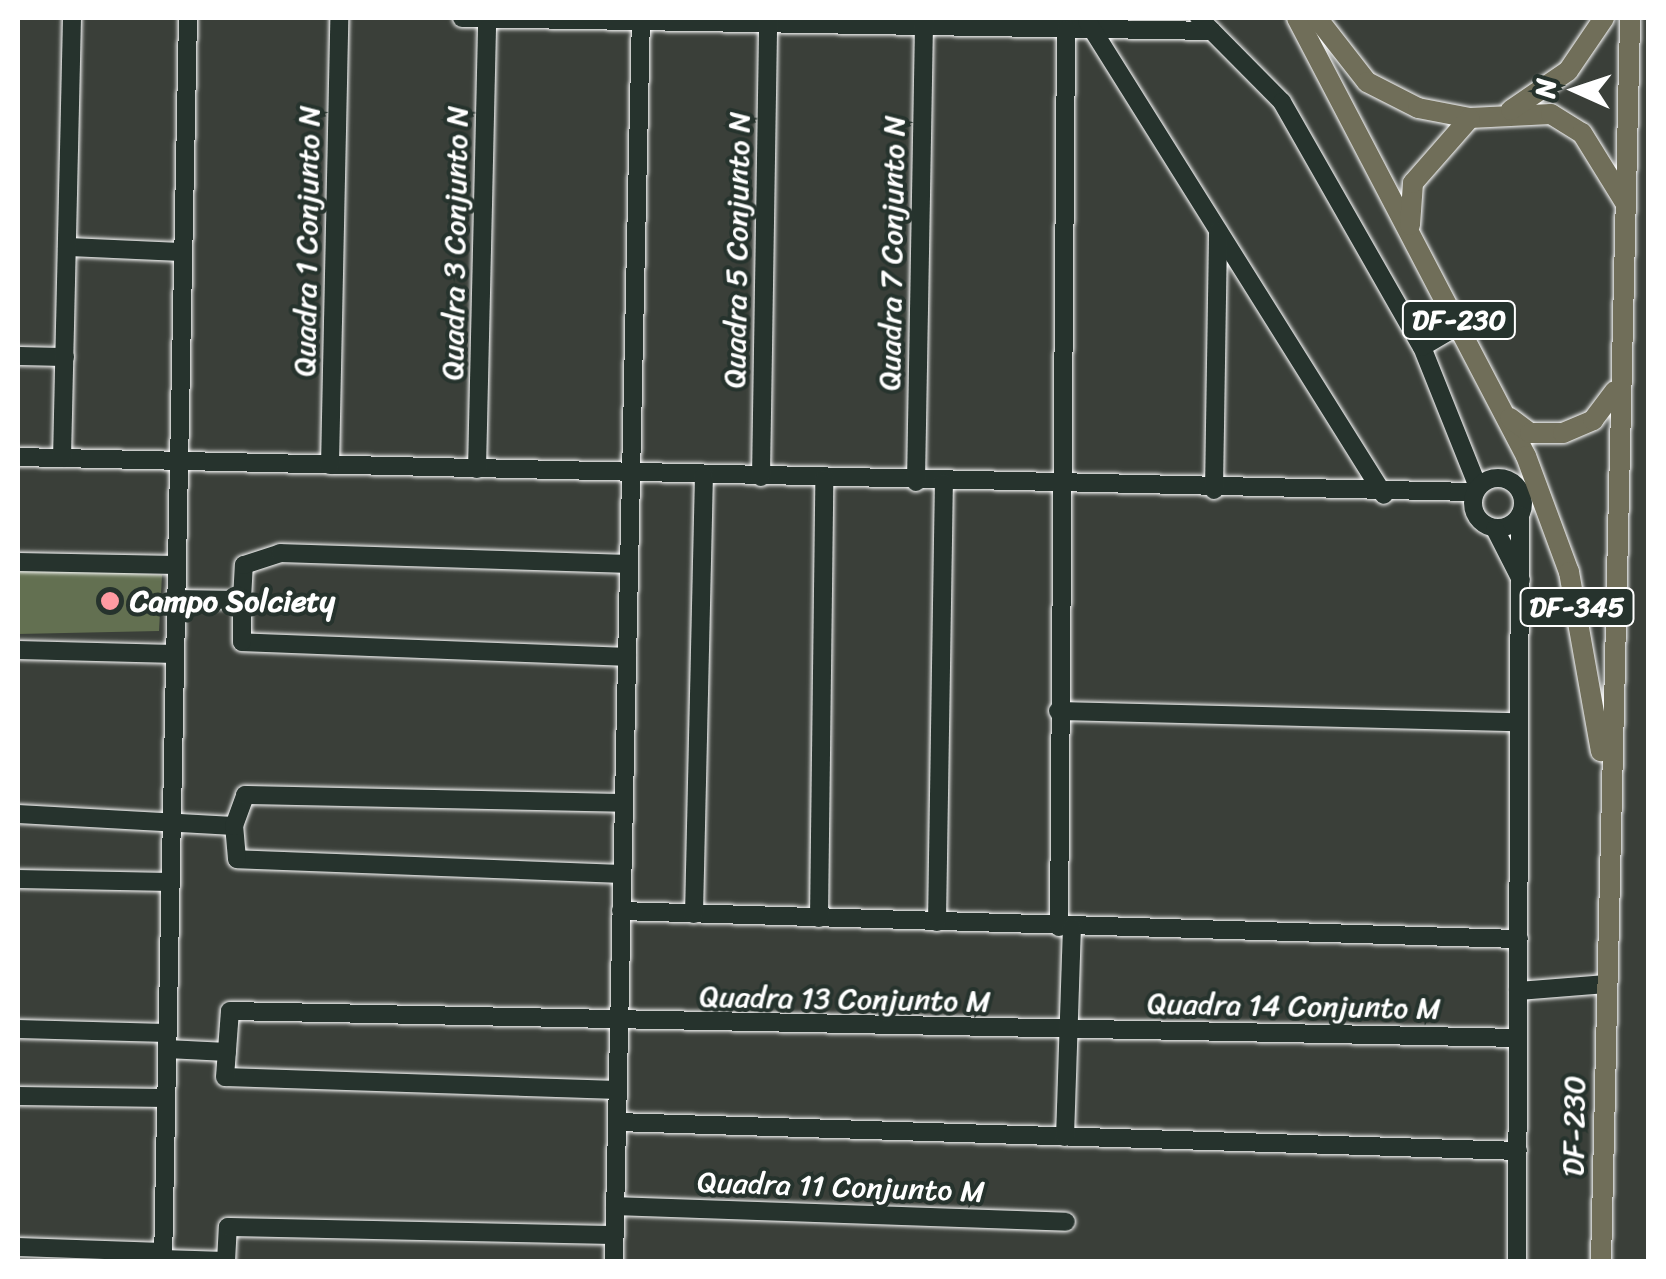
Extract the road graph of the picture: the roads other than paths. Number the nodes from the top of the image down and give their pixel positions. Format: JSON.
{"nodes":[{"id":1,"x":72,"y":18,"type":"edge"},
{"id":2,"x":188,"y":18,"type":"edge"},
{"id":3,"x":339,"y":18,"type":"edge"},
{"id":4,"x":462,"y":18,"type":"edge"},
{"id":5,"x":488,"y":18,"type":"edge"},
{"id":6,"x":1297,"y":18,"type":"edge"},
{"id":7,"x":1317,"y":18,"type":"edge"},
{"id":8,"x":1604,"y":18,"type":"edge"},
{"id":9,"x":1630,"y":18,"type":"edge"},
{"id":10,"x":641,"y":19,"type":"edge"},
{"id":11,"x":768,"y":20,"type":"edge"},
{"id":12,"x":924,"y":22,"type":"edge"},
{"id":13,"x":1088,"y":23,"type":"edge"},
{"id":14,"x":1205,"y":24,"type":"edge"},
{"id":15,"x":1066,"y":28,"type":"junction"},
{"id":16,"x":1511,"y":110,"type":"junction"},
{"id":17,"x":1470,"y":118,"type":"junction"},
{"id":18,"x":1626,"y":208,"type":"junction"},
{"id":19,"x":1410,"y":228,"type":"junction"},
{"id":20,"x":1218,"y":231,"type":"junction"},
{"id":21,"x":68,"y":247,"type":"junction"},
{"id":22,"x":183,"y":252,"type":"junction"},
{"id":23,"x":1461,"y":324,"type":"junction"},
{"id":24,"x":1422,"y":347,"type":"junction"},
{"id":25,"x":18,"y":356,"type":"edge"},
{"id":26,"x":65,"y":358,"type":"junction"},
{"id":27,"x":1615,"y":392,"type":"junction"},
{"id":28,"x":1504,"y":413,"type":"junction"},
{"id":29,"x":1468,"y":442,"type":"junction"},
{"id":30,"x":18,"y":457,"type":"edge"},
{"id":31,"x":62,"y":458,"type":"junction"},
{"id":32,"x":179,"y":461,"type":"junction"},
{"id":33,"x":330,"y":466,"type":"junction"},
{"id":34,"x":477,"y":470,"type":"junction"},
{"id":35,"x":631,"y":474,"type":"junction"},
{"id":36,"x":704,"y":476,"type":"junction"},
{"id":37,"x":762,"y":478,"type":"junction"},
{"id":38,"x":1500,"y":478,"type":"junction"},
{"id":39,"x":824,"y":479,"type":"junction"},
{"id":40,"x":916,"y":482,"type":"junction"},
{"id":41,"x":944,"y":482,"type":"junction"},
{"id":42,"x":1058,"y":488,"type":"junction"},
{"id":43,"x":1214,"y":490,"type":"junction"},
{"id":44,"x":1384,"y":495,"type":"junction"},
{"id":45,"x":1475,"y":497,"type":"junction"},
{"id":46,"x":1520,"y":515,"type":"junction"},
{"id":47,"x":1494,"y":529,"type":"junction"},
{"id":48,"x":18,"y":562,"type":"edge"},
{"id":49,"x":629,"y":564,"type":"junction"},
{"id":50,"x":177,"y":565,"type":"junction"},
{"id":51,"x":1523,"y":584,"type":"junction"},
{"id":52,"x":176,"y":598,"type":"junction"},
{"id":53,"x":242,"y":600,"type":"junction"},
{"id":54,"x":18,"y":650,"type":"edge"},
{"id":55,"x":175,"y":654,"type":"junction"},
{"id":56,"x":627,"y":657,"type":"junction"},
{"id":57,"x":1058,"y":711,"type":"junction"},
{"id":58,"x":1518,"y":722,"type":"junction"},
{"id":59,"x":624,"y":804,"type":"junction"},
{"id":60,"x":1610,"y":812,"type":"junction"},
{"id":61,"x":18,"y":814,"type":"edge"},
{"id":62,"x":172,"y":820,"type":"junction"},
{"id":63,"x":234,"y":826,"type":"junction"},
{"id":64,"x":622,"y":874,"type":"junction"},
{"id":65,"x":18,"y":880,"type":"edge"},
{"id":66,"x":170,"y":882,"type":"junction"},
{"id":67,"x":621,"y":911,"type":"junction"},
{"id":68,"x":694,"y":914,"type":"junction"},
{"id":69,"x":819,"y":918,"type":"junction"},
{"id":70,"x":937,"y":922,"type":"junction"},
{"id":71,"x":1066,"y":927,"type":"junction"},
{"id":72,"x":1519,"y":940,"type":"junction"},
{"id":73,"x":1607,"y":984,"type":"junction"},
{"id":74,"x":1518,"y":991,"type":"junction"},
{"id":75,"x":619,"y":1022,"type":"junction"},
{"id":76,"x":18,"y":1030,"type":"edge"},
{"id":77,"x":1070,"y":1030,"type":"junction"},
{"id":78,"x":1517,"y":1038,"type":"junction"},
{"id":79,"x":167,"y":1041,"type":"junction"},
{"id":80,"x":227,"y":1052,"type":"junction"},
{"id":81,"x":618,"y":1090,"type":"junction"},
{"id":82,"x":18,"y":1096,"type":"edge"},
{"id":83,"x":166,"y":1098,"type":"junction"},
{"id":84,"x":617,"y":1122,"type":"junction"},
{"id":85,"x":1064,"y":1137,"type":"junction"},
{"id":86,"x":1518,"y":1152,"type":"junction"},
{"id":87,"x":615,"y":1206,"type":"junction"},
{"id":88,"x":1066,"y":1222,"type":"dead end"},
{"id":89,"x":614,"y":1235,"type":"junction"},
{"id":90,"x":18,"y":1247,"type":"edge"},
{"id":91,"x":163,"y":1257,"type":"edge"},
{"id":92,"x":226,"y":1261,"type":"edge"},
{"id":93,"x":614,"y":1262,"type":"edge"},
{"id":94,"x":1517,"y":1262,"type":"edge"},
{"id":95,"x":1601,"y":1262,"type":"edge"}],
"edges":[{"from":1,"to":21,"type":"street"},
{"from":2,"to":22,"type":"street"},
{"from":3,"to":33,"type":"street","name":"Quadra 1 Conjunto N"},
{"from":4,"to":5,"type":"street"},
{"from":5,"to":10,"type":"street"},
{"from":5,"to":34,"type":"street","name":"Quadra 3 Conjunto N"},
{"from":6,"to":19,"type":"main road","name":"DF-345"},
{"from":7,"to":17,"type":"main road"},
{"from":8,"to":16,"type":"main road"},
{"from":9,"to":18,"type":"main road","number":"DF-230"},
{"from":10,"to":11,"type":"street"},
{"from":10,"to":35,"type":"street"},
{"from":11,"to":12,"type":"street"},
{"from":11,"to":37,"type":"street","name":"Quadra 5 Conjunto N"},
{"from":12,"to":15,"type":"street"},
{"from":12,"to":40,"type":"street","name":"Quadra 7 Conjunto N"},
{"from":13,"to":14,"type":"street"},
{"from":13,"to":15,"type":"street"},
{"from":13,"to":20,"type":"street"},
{"from":14,"to":24,"type":"street"},
{"from":15,"to":42,"type":"street"},
{"from":16,"to":17,"type":"main road"},
{"from":16,"to":18,"type":"main road"},
{"from":17,"to":19,"type":"main road"},
{"from":18,"to":27,"type":"main road","number":"DF-230"},
{"from":19,"to":23,"type":"main road","name":"DF-345","number":"DF-230"},
{"from":20,"to":43,"type":"street"},
{"from":20,"to":44,"type":"street"},
{"from":21,"to":22,"type":"street"},
{"from":21,"to":26,"type":"street"},
{"from":22,"to":32,"type":"street"},
{"from":23,"to":24,"type":"street"},
{"from":23,"to":28,"type":"main road","name":"DF-345","number":"DF-230"},
{"from":24,"to":29,"type":"street"},
{"from":25,"to":26,"type":"street"},
{"from":26,"to":31,"type":"street"},
{"from":27,"to":28,"type":"main road"},
{"from":27,"to":60,"type":"main road","number":"DF-230"},
{"from":28,"to":60,"type":"main road","name":"DF-345","number":"DF-345"},
{"from":29,"to":38,"type":"street"},
{"from":29,"to":45,"type":"street"},
{"from":30,"to":31,"type":"street"},
{"from":31,"to":32,"type":"street"},
{"from":32,"to":33,"type":"street"},
{"from":32,"to":50,"type":"street"},
{"from":33,"to":34,"type":"street"},
{"from":34,"to":35,"type":"street"},
{"from":35,"to":36,"type":"street"},
{"from":35,"to":49,"type":"street"},
{"from":36,"to":37,"type":"street"},
{"from":36,"to":68,"type":"street"},
{"from":37,"to":39,"type":"street"},
{"from":38,"to":45,"type":"street"},
{"from":38,"to":46,"type":"street"},
{"from":39,"to":40,"type":"street"},
{"from":39,"to":69,"type":"street"},
{"from":40,"to":41,"type":"street"},
{"from":41,"to":42,"type":"street"},
{"from":41,"to":70,"type":"street"},
{"from":42,"to":43,"type":"street"},
{"from":42,"to":57,"type":"street"},
{"from":43,"to":44,"type":"street"},
{"from":44,"to":45,"type":"street"},
{"from":45,"to":47,"type":"street"},
{"from":46,"to":47,"type":"street"},
{"from":46,"to":51,"type":"street"},
{"from":47,"to":51,"type":"street"},
{"from":48,"to":50,"type":"street"},
{"from":49,"to":53,"type":"street"},
{"from":49,"to":56,"type":"street"},
{"from":50,"to":52,"type":"street"},
{"from":51,"to":58,"type":"street"},
{"from":52,"to":53,"type":"street"},
{"from":52,"to":55,"type":"street"},
{"from":53,"to":56,"type":"street"},
{"from":54,"to":55,"type":"street"},
{"from":55,"to":62,"type":"street"},
{"from":56,"to":59,"type":"street"},
{"from":57,"to":58,"type":"street"},
{"from":57,"to":71,"type":"street"},
{"from":58,"to":72,"type":"street"},
{"from":59,"to":63,"type":"street"},
{"from":59,"to":64,"type":"street"},
{"from":60,"to":73,"type":"main road","name":"DF-230","number":"DF-230"},
{"from":61,"to":62,"type":"street"},
{"from":62,"to":63,"type":"street"},
{"from":62,"to":66,"type":"street"},
{"from":63,"to":64,"type":"street"},
{"from":64,"to":67,"type":"street"},
{"from":65,"to":66,"type":"street"},
{"from":66,"to":79,"type":"street"},
{"from":67,"to":68,"type":"street"},
{"from":67,"to":75,"type":"street"},
{"from":68,"to":69,"type":"street"},
{"from":69,"to":70,"type":"street"},
{"from":70,"to":71,"type":"street"},
{"from":71,"to":72,"type":"street"},
{"from":71,"to":77,"type":"street"},
{"from":72,"to":74,"type":"street"},
{"from":73,"to":74,"type":"street"},
{"from":73,"to":95,"type":"main road","name":"DF-230","number":"DF-230"},
{"from":74,"to":78,"type":"street"},
{"from":75,"to":77,"type":"street","name":"Quadra 13 Conjunto M"},
{"from":75,"to":80,"type":"street","name":"Quadra 13 Conjunto M"},
{"from":75,"to":81,"type":"street"},
{"from":76,"to":79,"type":"street"},
{"from":77,"to":78,"type":"street","name":"Quadra 14 Conjunto M"},
{"from":77,"to":85,"type":"street"},
{"from":78,"to":86,"type":"street"},
{"from":79,"to":80,"type":"street"},
{"from":79,"to":83,"type":"street"},
{"from":80,"to":81,"type":"street"},
{"from":81,"to":84,"type":"street"},
{"from":82,"to":83,"type":"street"},
{"from":83,"to":91,"type":"street"},
{"from":84,"to":85,"type":"street"},
{"from":84,"to":87,"type":"street"},
{"from":85,"to":86,"type":"street"},
{"from":86,"to":94,"type":"street"},
{"from":87,"to":88,"type":"street","name":"Quadra 11 Conjunto M"},
{"from":87,"to":89,"type":"street"},
{"from":89,"to":92,"type":"street"},
{"from":89,"to":93,"type":"street"},
{"from":90,"to":91,"type":"street"},
{"from":91,"to":92,"type":"street"}]}
